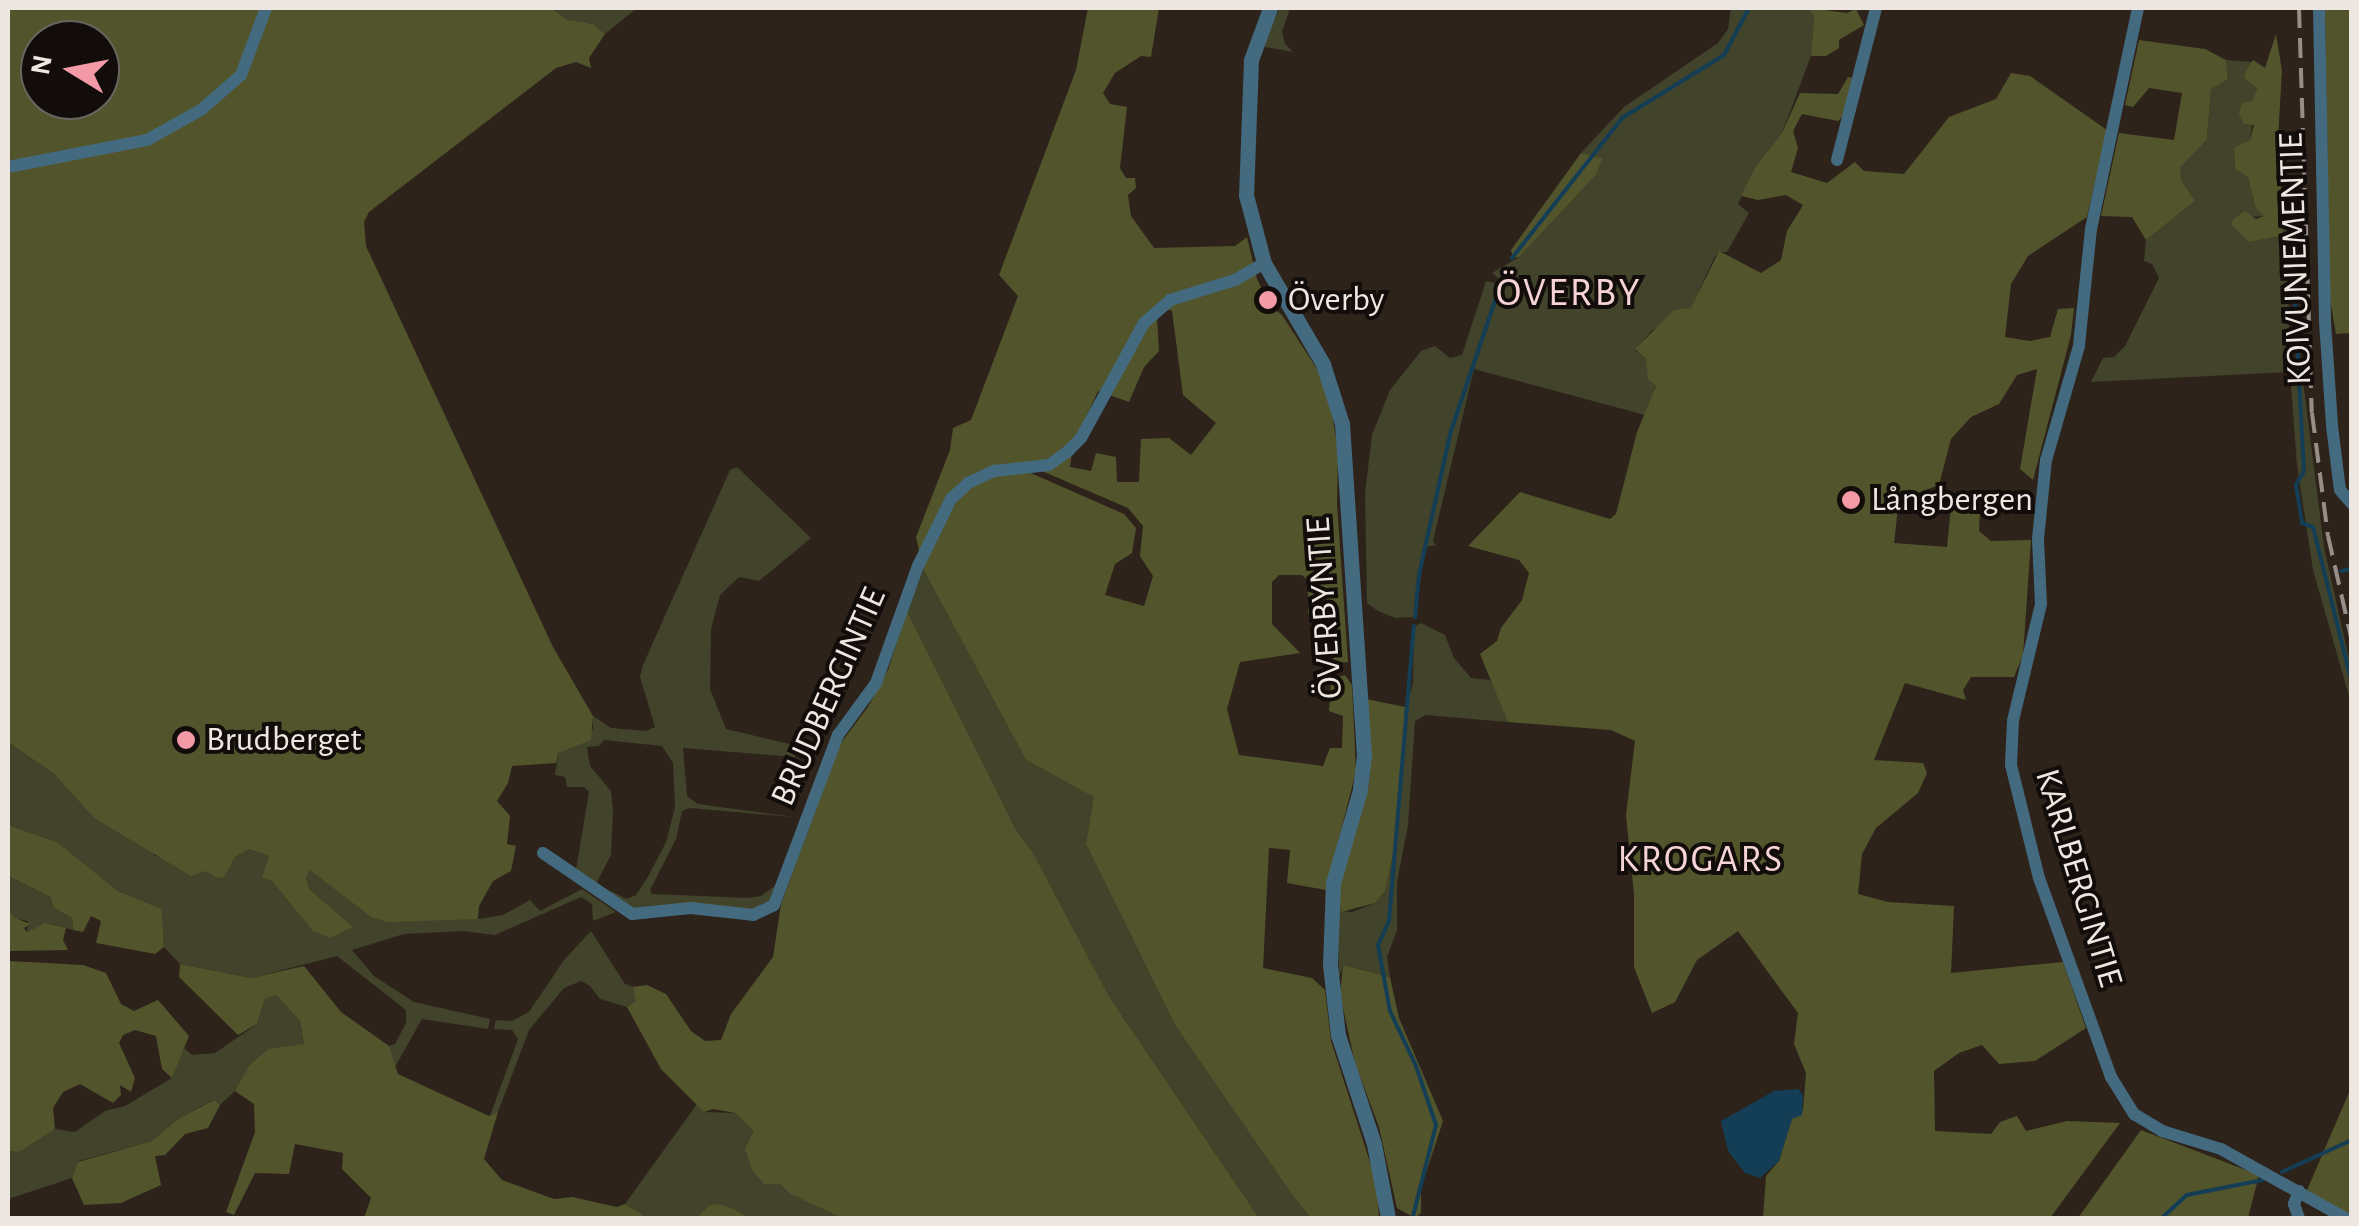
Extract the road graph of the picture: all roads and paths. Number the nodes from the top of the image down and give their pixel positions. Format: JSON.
{"nodes":[{"id":1,"x":266,"y":8,"type":"edge"},
{"id":2,"x":1270,"y":8,"type":"edge"},
{"id":3,"x":1876,"y":8,"type":"edge"},
{"id":4,"x":2138,"y":8,"type":"edge"},
{"id":5,"x":2320,"y":8,"type":"edge"},
{"id":6,"x":1837,"y":160,"type":"dead end"},
{"id":7,"x":8,"y":167,"type":"edge"},
{"id":8,"x":1264,"y":263,"type":"junction"},
{"id":9,"x":2352,"y":504,"type":"edge"},
{"id":10,"x":543,"y":853,"type":"dead end"},
{"id":11,"x":2299,"y":1191,"type":"junction"},
{"id":12,"x":1388,"y":1218,"type":"edge"},
{"id":13,"x":2299,"y":1218,"type":"edge"},
{"id":14,"x":2345,"y":1218,"type":"edge"}],
"edges":[{"from":1,"to":7,"type":"street"},
{"from":2,"to":8,"type":"street","name":"ÖVERBYNTIE"},
{"from":3,"to":6,"type":"street"},
{"from":4,"to":11,"type":"street","name":"KARLBERGINTIE"},
{"from":5,"to":9,"type":"street","name":"KOIVUNIEMENTIE"},
{"from":8,"to":10,"type":"street","name":"BRUDBERGINTIE"},
{"from":8,"to":12,"type":"street","name":"ÖVERBYNTIE"},
{"from":11,"to":13,"type":"street"},
{"from":11,"to":14,"type":"street","name":"KARLBERGINTIE"}]}
